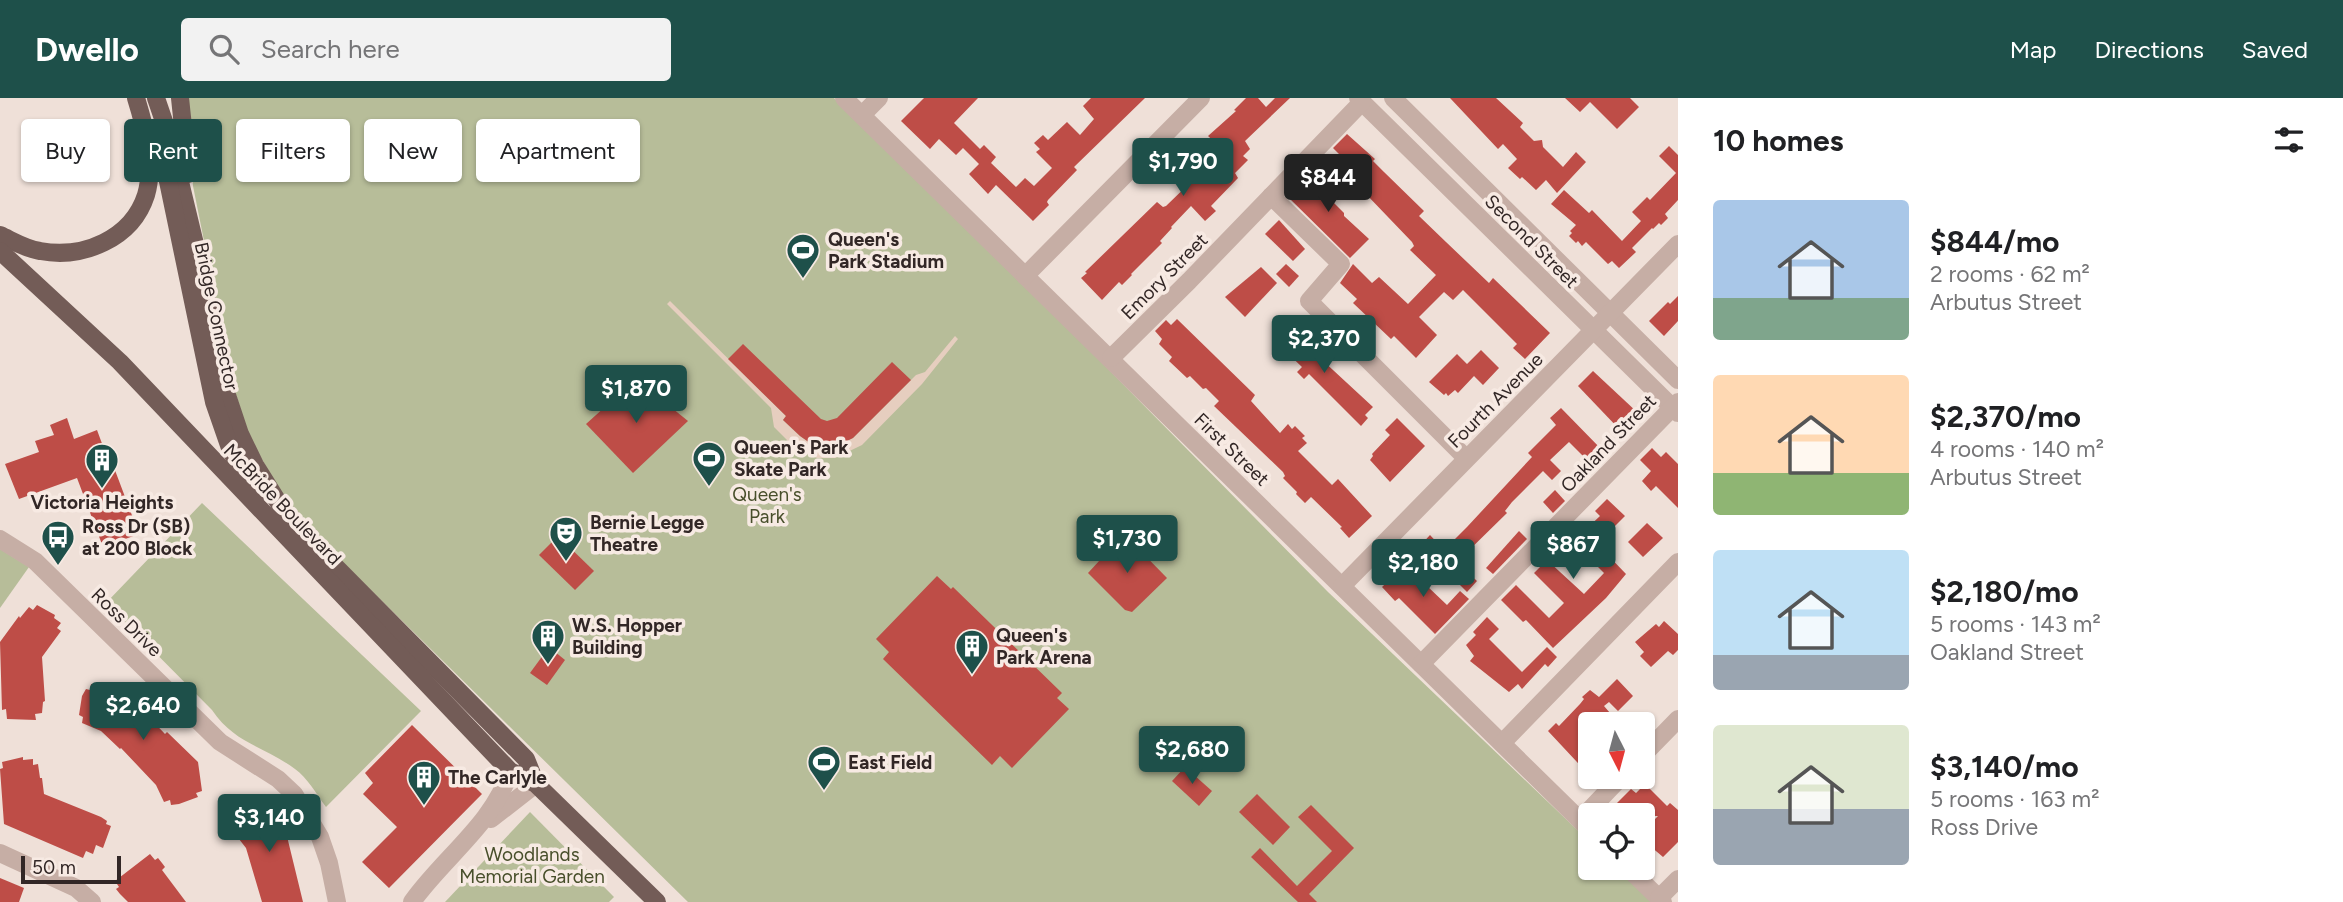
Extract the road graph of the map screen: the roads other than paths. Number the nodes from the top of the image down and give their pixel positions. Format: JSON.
{"nodes":[{"id":1,"x":136,"y":98,"type":"edge"},
{"id":2,"x":145,"y":98,"type":"edge"},
{"id":3,"x":156,"y":98,"type":"edge"},
{"id":4,"x":180,"y":98,"type":"edge"},
{"id":5,"x":844,"y":98,"type":"edge"},
{"id":6,"x":878,"y":98,"type":"edge"},
{"id":7,"x":1201,"y":98,"type":"edge"},
{"id":8,"x":1392,"y":98,"type":"edge"},
{"id":9,"x":1360,"y":100,"type":"edge"},
{"id":10,"x":862,"y":115,"type":"junction"},
{"id":11,"x":1271,"y":196,"type":"junction"},
{"id":12,"x":0,"y":222,"type":"edge"},
{"id":13,"x":5,"y":243,"type":"edge"},
{"id":14,"x":195,"y":244,"type":"junction"},
{"id":15,"x":1678,"y":244,"type":"edge"},
{"id":16,"x":1026,"y":276,"type":"junction"},
{"id":17,"x":1611,"y":314,"type":"junction"},
{"id":18,"x":1594,"y":331,"type":"junction"},
{"id":19,"x":1111,"y":358,"type":"junction"},
{"id":20,"x":1678,"y":380,"type":"edge"},
{"id":21,"x":1676,"y":407,"type":"edge"},
{"id":22,"x":1466,"y":458,"type":"junction"},
{"id":23,"x":280,"y":505,"type":"joint"},
{"id":24,"x":279,"y":530,"type":"junction"},
{"id":25,"x":0,"y":539,"type":"edge"},
{"id":26,"x":1678,"y":562,"type":"edge"},
{"id":27,"x":1342,"y":586,"type":"junction"},
{"id":28,"x":1421,"y":664,"type":"junction"},
{"id":29,"x":1678,"y":719,"type":"edge"},
{"id":30,"x":1656,"y":742,"type":"edge"},
{"id":31,"x":1502,"y":743,"type":"junction"},
{"id":32,"x":510,"y":771,"type":"junction"},
{"id":33,"x":536,"y":784,"type":"junction"},
{"id":34,"x":1613,"y":789,"type":"edge"},
{"id":35,"x":1602,"y":803,"type":"edge"},
{"id":36,"x":1578,"y":818,"type":"edge"},
{"id":37,"x":469,"y":837,"type":"junction"},
{"id":38,"x":0,"y":853,"type":"edge"},
{"id":39,"x":1678,"y":879,"type":"edge"},
{"id":40,"x":1640,"y":880,"type":"edge"},
{"id":41,"x":1661,"y":900,"type":"edge"},
{"id":42,"x":92,"y":902,"type":"edge"},
{"id":43,"x":337,"y":902,"type":"edge"},
{"id":44,"x":412,"y":902,"type":"edge"},
{"id":45,"x":657,"y":902,"type":"edge"}],
"edges":[{"from":1,"to":13,"type":"main road"},
{"from":2,"to":24,"type":"main road","name":"Bridge Connector"},
{"from":3,"to":14,"type":"main road","name":"Bridge Connector"},
{"from":4,"to":14,"type":"main road"},
{"from":5,"to":10,"type":"street","name":"First Street"},
{"from":6,"to":10,"type":"street"},
{"from":7,"to":16,"type":"street"},
{"from":8,"to":17,"type":"street","name":"Second Street"},
{"from":9,"to":11,"type":"street","name":"Emory Street"},
{"from":9,"to":18,"type":"street","name":"Second Street"},
{"from":10,"to":16,"type":"street","name":"First Street"},
{"from":11,"to":19,"type":"street","name":"Emory Street"},
{"from":11,"to":22,"type":"street"},
{"from":12,"to":13,"type":"main road","name":"McBride Boulevard"},
{"from":13,"to":24,"type":"main road","name":"McBride Boulevard"},
{"from":14,"to":23,"type":"main road","name":"Bridge Connector"},
{"from":15,"to":17,"type":"street","name":"Fourth Avenue"},
{"from":16,"to":19,"type":"street","name":"First Street"},
{"from":17,"to":18,"type":"street","name":"Fourth Avenue"},
{"from":17,"to":20,"type":"street","name":"Second Street"},
{"from":18,"to":21,"type":"street","name":"Second Street"},
{"from":18,"to":22,"type":"street","name":"Fourth Avenue"},
{"from":19,"to":27,"type":"street","name":"First Street"},
{"from":21,"to":28,"type":"street","name":"Oakland Street"},
{"from":22,"to":27,"type":"street","name":"Fourth Avenue"},
{"from":23,"to":33,"type":"main road","name":"McBride Boulevard"},
{"from":24,"to":32,"type":"main road","name":"McBride Boulevard"},
{"from":25,"to":43,"type":"street","name":"Ross Drive"},
{"from":26,"to":31,"type":"street"},
{"from":27,"to":28,"type":"street","name":"First Street"},
{"from":28,"to":31,"type":"street","name":"First Street"},
{"from":29,"to":30,"type":"street"},
{"from":31,"to":36,"type":"street","name":"First Street"},
{"from":32,"to":33,"type":"main road","name":"McBride Boulevard"},
{"from":32,"to":37,"type":"street"},
{"from":33,"to":37,"type":"street"},
{"from":33,"to":45,"type":"main road","name":"McBride Boulevard"},
{"from":34,"to":35,"type":"street"},
{"from":37,"to":44,"type":"street"},
{"from":38,"to":42,"type":"street"},
{"from":39,"to":41,"type":"street"},
{"from":40,"to":41,"type":"street"}]}
